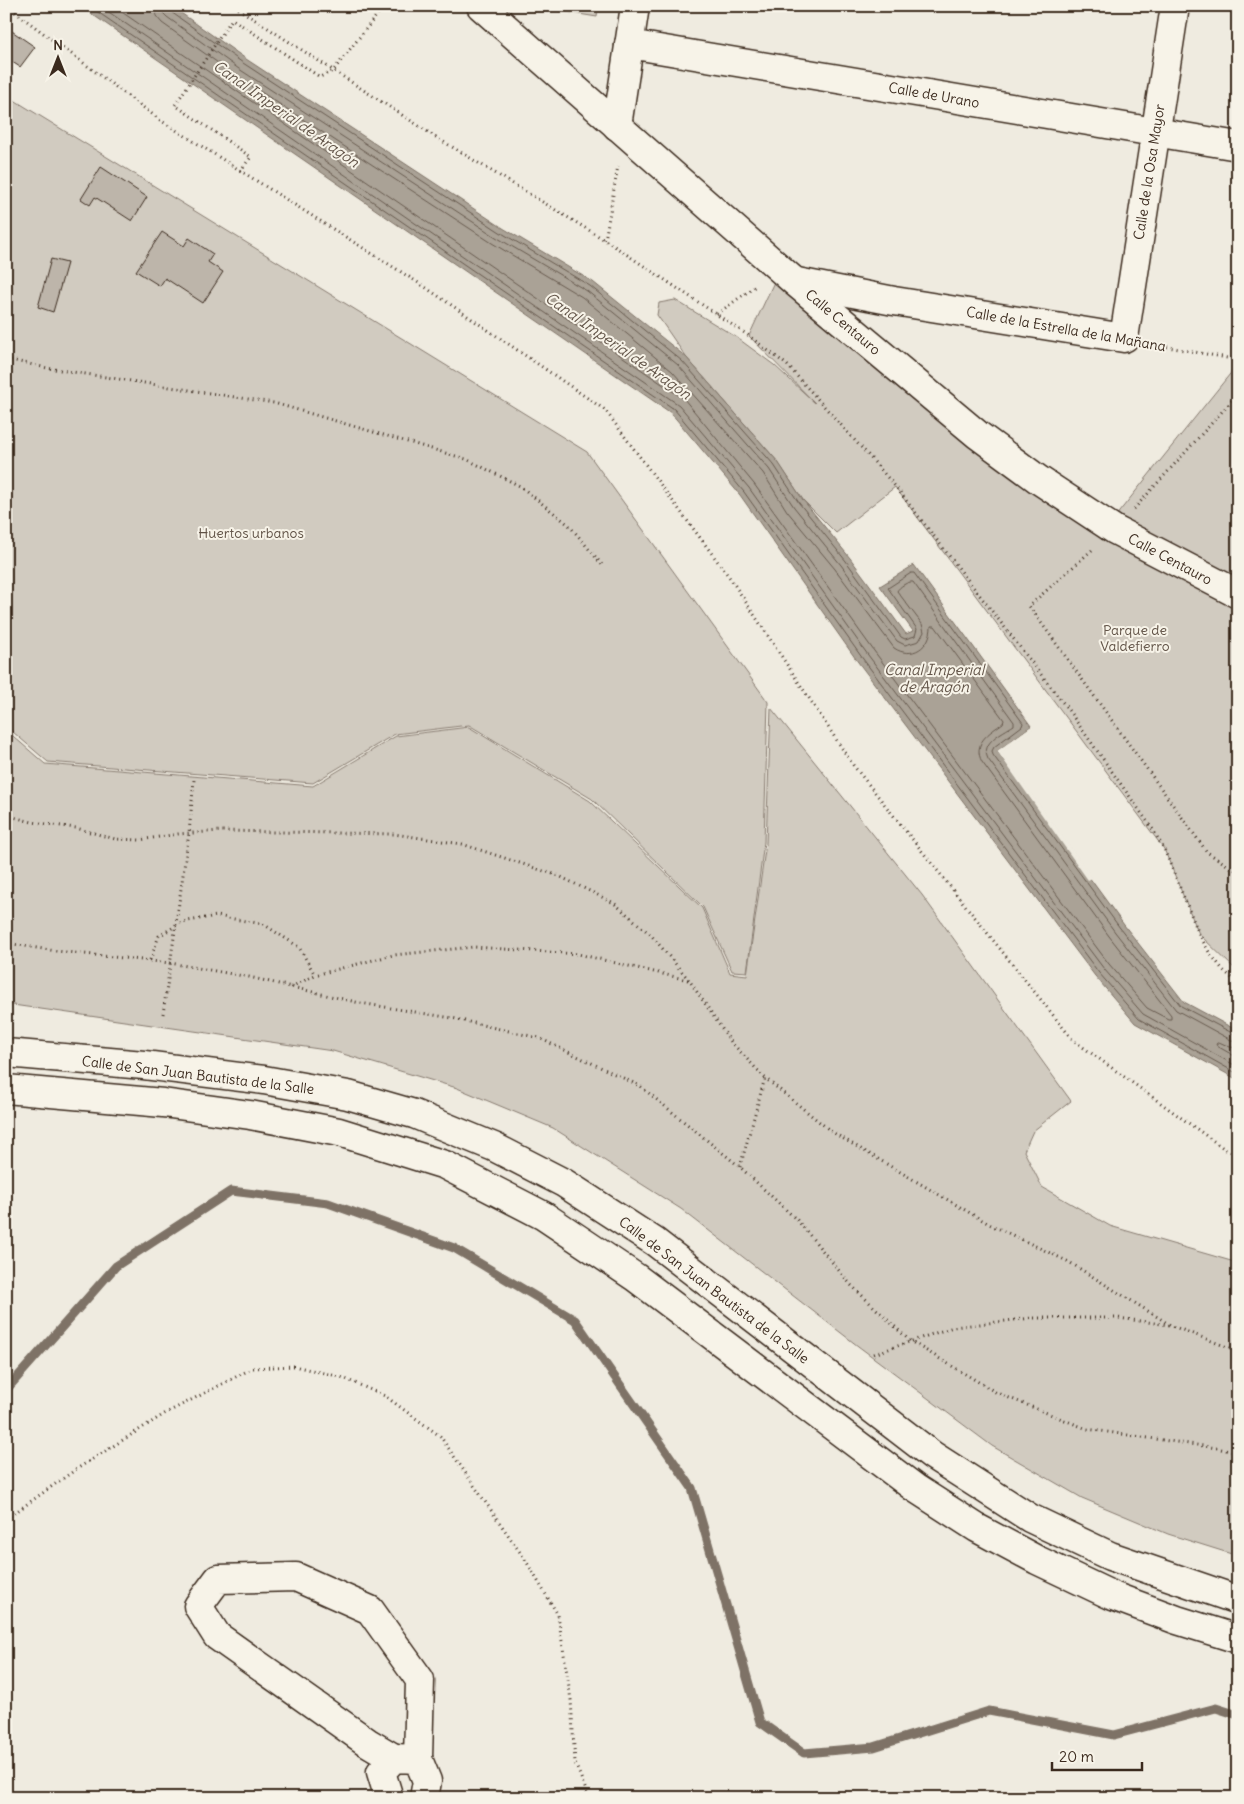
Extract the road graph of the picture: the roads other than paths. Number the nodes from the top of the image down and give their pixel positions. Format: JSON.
{"nodes":[{"id":1,"x":480,"y":6,"type":"edge"},
{"id":2,"x":635,"y":6,"type":"edge"},
{"id":3,"x":1175,"y":6,"type":"edge"},
{"id":4,"x":629,"y":44,"type":"junction"},
{"id":5,"x":626,"y":133,"type":"junction"},
{"id":6,"x":1156,"y":133,"type":"junction"},
{"id":7,"x":1238,"y":146,"type":"edge"},
{"id":8,"x":788,"y":276,"type":"junction"},
{"id":9,"x":894,"y":301,"type":"junction"},
{"id":10,"x":847,"y":325,"type":"junction"},
{"id":11,"x":1124,"y":338,"type":"joint"},
{"id":12,"x":1238,"y":594,"type":"edge"},
{"id":13,"x":6,"y":1053,"type":"edge"},
{"id":14,"x":6,"y":1089,"type":"edge"},
{"id":15,"x":1238,"y":1600,"type":"edge"},
{"id":16,"x":1238,"y":1639,"type":"edge"},
{"id":17,"x":406,"y":1759,"type":"junction"},
{"id":18,"x":388,"y":1798,"type":"edge"},
{"id":19,"x":424,"y":1798,"type":"edge"}],
"edges":[{"from":1,"to":5,"type":"street","name":"Calle Centauro"},
{"from":2,"to":4,"type":"street"},
{"from":3,"to":6,"type":"street","name":"Calle de la Osa Mayor"},
{"from":4,"to":5,"type":"street"},
{"from":4,"to":6,"type":"street","name":"Calle de Urano"},
{"from":5,"to":8,"type":"street","name":"Calle Centauro"},
{"from":6,"to":7,"type":"street","name":"Calle de Urano"},
{"from":6,"to":11,"type":"street","name":"Calle de la Osa Mayor"},
{"from":8,"to":9,"type":"street","name":"Calle de la Estrella de la Mañana"},
{"from":8,"to":10,"type":"street","name":"Calle Centauro"},
{"from":9,"to":10,"type":"street","name":"Calle de la Estrella de la Mañana"},
{"from":9,"to":11,"type":"street","name":"Calle de la Estrella de la Mañana"},
{"from":10,"to":12,"type":"street","name":"Calle Centauro"},
{"from":13,"to":15,"type":"street","name":"Calle de San Juan Bautista de la Salle"},
{"from":14,"to":16,"type":"street"},
{"from":17,"to":17,"type":"street"},
{"from":17,"to":18,"type":"street"},
{"from":17,"to":19,"type":"street"}]}
